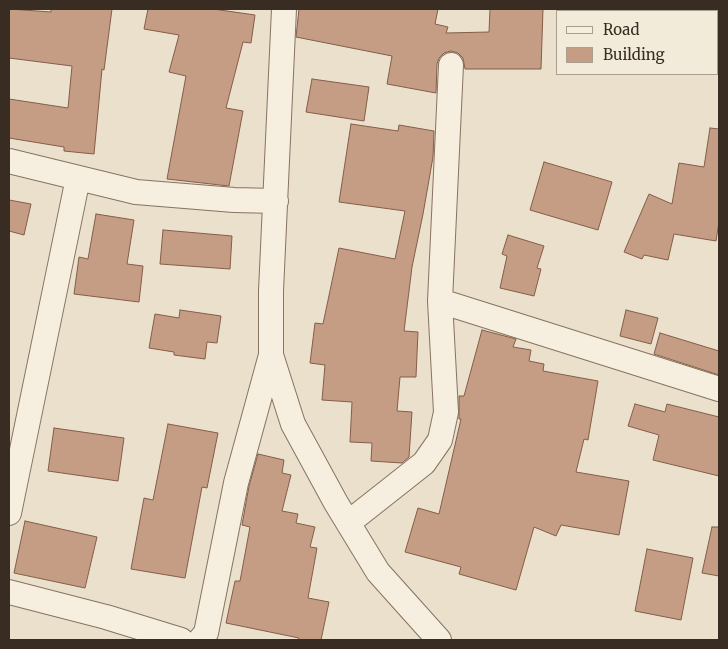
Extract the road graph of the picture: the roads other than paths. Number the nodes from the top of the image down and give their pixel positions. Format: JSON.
{"nodes":[{"id":1,"x":284,"y":9,"type":"edge"},
{"id":2,"x":452,"y":65,"type":"dead end"},
{"id":3,"x":9,"y":161,"type":"edge"},
{"id":4,"x":78,"y":178,"type":"junction"},
{"id":5,"x":276,"y":201,"type":"junction"},
{"id":6,"x":440,"y":301,"type":"junction"},
{"id":7,"x":270,"y":355,"type":"junction"},
{"id":8,"x":719,"y":389,"type":"edge"},
{"id":9,"x":9,"y":513,"type":"edge"},
{"id":10,"x":348,"y":524,"type":"junction"},
{"id":11,"x":9,"y":592,"type":"edge"},
{"id":12,"x":181,"y":640,"type":"edge"},
{"id":13,"x":200,"y":640,"type":"edge"},
{"id":14,"x":439,"y":640,"type":"edge"}],
"edges":[{"from":1,"to":5,"type":"street"},
{"from":2,"to":6,"type":"street"},
{"from":3,"to":4,"type":"street"},
{"from":4,"to":5,"type":"street"},
{"from":4,"to":9,"type":"street"},
{"from":5,"to":7,"type":"street"},
{"from":6,"to":8,"type":"street"},
{"from":6,"to":10,"type":"street"},
{"from":7,"to":10,"type":"street"},
{"from":7,"to":13,"type":"street"},
{"from":10,"to":14,"type":"street"},
{"from":11,"to":12,"type":"street"}]}
